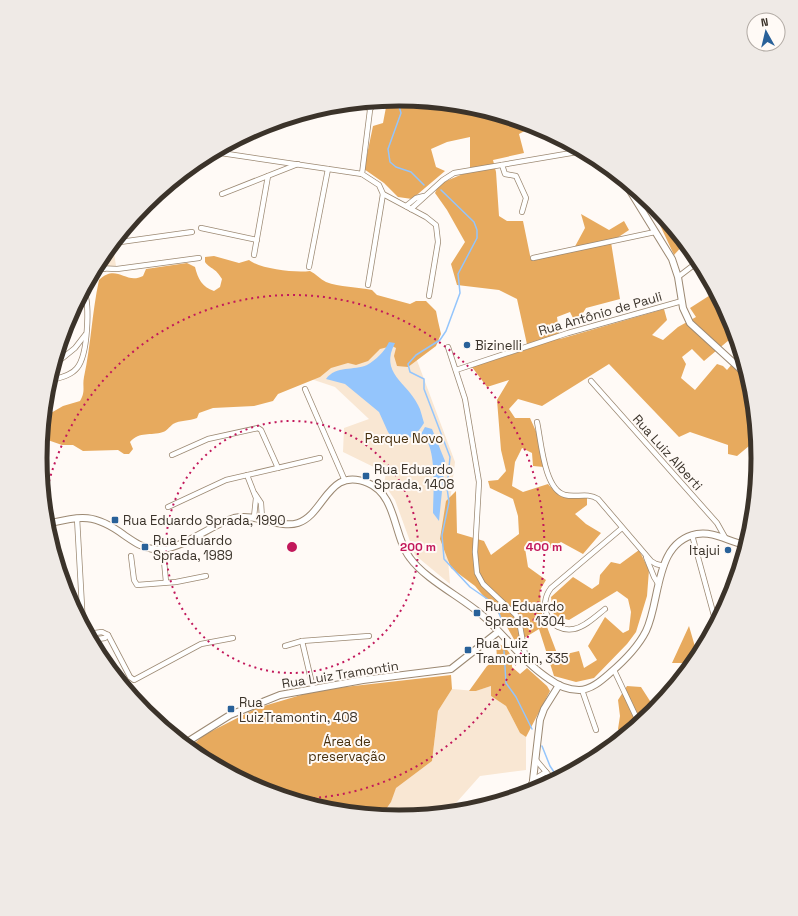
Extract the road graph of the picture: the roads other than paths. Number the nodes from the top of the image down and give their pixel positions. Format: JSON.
{"nodes":[{"id":1,"x":371,"y":108,"type":"edge"},
{"id":2,"x":223,"y":153,"type":"edge"},
{"id":3,"x":574,"y":153,"type":"edge"},
{"id":4,"x":298,"y":164,"type":"junction"},
{"id":5,"x":502,"y":165,"type":"junction"},
{"id":6,"x":328,"y":169,"type":"junction"},
{"id":7,"x":362,"y":174,"type":"junction"},
{"id":8,"x":268,"y":176,"type":"junction"},
{"id":9,"x":222,"y":194,"type":"dead end"},
{"id":10,"x":383,"y":194,"type":"junction"},
{"id":11,"x":633,"y":195,"type":"edge"},
{"id":12,"x":424,"y":196,"type":"junction"},
{"id":13,"x":406,"y":206,"type":"junction"},
{"id":14,"x":411,"y":209,"type":"junction"},
{"id":15,"x":522,"y":212,"type":"dead end"},
{"id":16,"x":201,"y":228,"type":"dead end"},
{"id":17,"x":192,"y":232,"type":"dead end"},
{"id":18,"x":655,"y":232,"type":"junction"},
{"id":19,"x":256,"y":240,"type":"junction"},
{"id":20,"x":122,"y":242,"type":"edge"},
{"id":21,"x":254,"y":255,"type":"dead end"},
{"id":22,"x":200,"y":258,"type":"dead end"},
{"id":23,"x":533,"y":258,"type":"dead end"},
{"id":24,"x":694,"y":265,"type":"edge"},
{"id":25,"x":309,"y":267,"type":"dead end"},
{"id":26,"x":104,"y":269,"type":"edge"},
{"id":27,"x":678,"y":277,"type":"junction"},
{"id":28,"x":368,"y":285,"type":"dead end"},
{"id":29,"x":429,"y":296,"type":"dead end"},
{"id":30,"x":86,"y":297,"type":"edge"},
{"id":31,"x":682,"y":301,"type":"junction"},
{"id":32,"x":85,"y":335,"type":"junction"},
{"id":33,"x":448,"y":347,"type":"dead end"},
{"id":34,"x":61,"y":359,"type":"edge"},
{"id":35,"x":739,"y":368,"type":"edge"},
{"id":36,"x":456,"y":370,"type":"junction"},
{"id":37,"x":57,"y":378,"type":"edge"},
{"id":38,"x":591,"y":382,"type":"dead end"},
{"id":39,"x":305,"y":389,"type":"dead end"},
{"id":40,"x":537,"y":422,"type":"dead end"},
{"id":41,"x":172,"y":455,"type":"dead end"},
{"id":42,"x":320,"y":458,"type":"dead end"},
{"id":43,"x":278,"y":468,"type":"junction"},
{"id":44,"x":247,"y":474,"type":"junction"},
{"id":45,"x":345,"y":481,"type":"junction"},
{"id":46,"x":255,"y":494,"type":"junction"},
{"id":47,"x":168,"y":507,"type":"dead end"},
{"id":48,"x":254,"y":517,"type":"junction"},
{"id":49,"x":77,"y":518,"type":"junction"},
{"id":50,"x":262,"y":518,"type":"junction"},
{"id":51,"x":53,"y":523,"type":"edge"},
{"id":52,"x":622,"y":528,"type":"junction"},
{"id":53,"x":692,"y":535,"type":"junction"},
{"id":54,"x":726,"y":539,"type":"junction"},
{"id":55,"x":740,"y":543,"type":"edge"},
{"id":56,"x":162,"y":550,"type":"junction"},
{"id":57,"x":646,"y":555,"type":"junction"},
{"id":58,"x":131,"y":556,"type":"dead end"},
{"id":59,"x":664,"y":566,"type":"junction"},
{"id":60,"x":206,"y":576,"type":"dead end"},
{"id":61,"x":166,"y":582,"type":"junction"},
{"id":62,"x":659,"y":586,"type":"junction"},
{"id":63,"x":605,"y":609,"type":"dead end"},
{"id":64,"x":82,"y":612,"type":"edge"},
{"id":65,"x":714,"y":616,"type":"edge"},
{"id":66,"x":498,"y":632,"type":"junction"},
{"id":67,"x":94,"y":633,"type":"edge"},
{"id":68,"x":108,"y":636,"type":"junction"},
{"id":69,"x":369,"y":636,"type":"dead end"},
{"id":70,"x":233,"y":638,"type":"dead end"},
{"id":71,"x":97,"y":639,"type":"edge"},
{"id":72,"x":302,"y":641,"type":"junction"},
{"id":73,"x":285,"y":646,"type":"dead end"},
{"id":74,"x":526,"y":660,"type":"junction"},
{"id":75,"x":614,"y":670,"type":"junction"},
{"id":76,"x":559,"y":685,"type":"junction"},
{"id":77,"x":312,"y":688,"type":"junction"},
{"id":78,"x":582,"y":690,"type":"junction"},
{"id":79,"x":637,"y":718,"type":"edge"},
{"id":80,"x":596,"y":730,"type":"dead end"},
{"id":81,"x":189,"y":740,"type":"edge"},
{"id":82,"x":536,"y":760,"type":"junction"},
{"id":83,"x":546,"y":772,"type":"junction"},
{"id":84,"x":550,"y":776,"type":"edge"},
{"id":85,"x":533,"y":780,"type":"junction"},
{"id":86,"x":535,"y":783,"type":"edge"},
{"id":87,"x":531,"y":784,"type":"edge"}],
"edges":[{"from":1,"to":7,"type":"street"},
{"from":2,"to":4,"type":"street"},
{"from":3,"to":5,"type":"street"},
{"from":4,"to":6,"type":"street"},
{"from":4,"to":8,"type":"street"},
{"from":5,"to":12,"type":"street"},
{"from":5,"to":15,"type":"street"},
{"from":6,"to":7,"type":"street"},
{"from":6,"to":25,"type":"street"},
{"from":7,"to":10,"type":"street"},
{"from":8,"to":9,"type":"street"},
{"from":8,"to":19,"type":"street"},
{"from":10,"to":13,"type":"street"},
{"from":10,"to":28,"type":"street"},
{"from":11,"to":18,"type":"main road"},
{"from":12,"to":13,"type":"street"},
{"from":12,"to":14,"type":"street"},
{"from":13,"to":14,"type":"street"},
{"from":14,"to":29,"type":"street"},
{"from":16,"to":19,"type":"street"},
{"from":17,"to":20,"type":"street"},
{"from":18,"to":23,"type":"street"},
{"from":18,"to":27,"type":"main road"},
{"from":19,"to":21,"type":"street"},
{"from":22,"to":26,"type":"street"},
{"from":24,"to":27,"type":"street"},
{"from":27,"to":31,"type":"main road"},
{"from":30,"to":32,"type":"street"},
{"from":31,"to":35,"type":"main road"},
{"from":31,"to":36,"type":"street","name":"Rua Antônio de Pauli"},
{"from":32,"to":34,"type":"street"},
{"from":32,"to":37,"type":"street"},
{"from":33,"to":36,"type":"street"},
{"from":36,"to":74,"type":"street"},
{"from":38,"to":54,"type":"street","name":"Rua Luiz Alberti"},
{"from":39,"to":45,"type":"street"},
{"from":40,"to":52,"type":"street"},
{"from":41,"to":43,"type":"street"},
{"from":42,"to":43,"type":"street"},
{"from":43,"to":44,"type":"street"},
{"from":44,"to":46,"type":"street"},
{"from":44,"to":47,"type":"street"},
{"from":45,"to":50,"type":"main road"},
{"from":45,"to":66,"type":"main road"},
{"from":46,"to":48,"type":"street"},
{"from":46,"to":50,"type":"street"},
{"from":48,"to":50,"type":"main road"},
{"from":48,"to":56,"type":"main road"},
{"from":49,"to":51,"type":"main road"},
{"from":49,"to":56,"type":"main road"},
{"from":49,"to":64,"type":"street"},
{"from":52,"to":57,"type":"street"},
{"from":52,"to":63,"type":"street"},
{"from":53,"to":54,"type":"main road"},
{"from":53,"to":59,"type":"main road"},
{"from":53,"to":65,"type":"street"},
{"from":54,"to":55,"type":"main road"},
{"from":56,"to":61,"type":"street"},
{"from":57,"to":59,"type":"street"},
{"from":57,"to":62,"type":"street"},
{"from":58,"to":61,"type":"street"},
{"from":59,"to":62,"type":"main road"},
{"from":60,"to":61,"type":"street"},
{"from":62,"to":75,"type":"main road"},
{"from":66,"to":74,"type":"main road"},
{"from":66,"to":77,"type":"main road","name":"Rua Luiz Tramontin"},
{"from":67,"to":68,"type":"street"},
{"from":68,"to":70,"type":"street"},
{"from":68,"to":71,"type":"street"},
{"from":69,"to":72,"type":"street"},
{"from":72,"to":73,"type":"street"},
{"from":72,"to":77,"type":"street"},
{"from":74,"to":76,"type":"main road"},
{"from":75,"to":78,"type":"main road"},
{"from":75,"to":79,"type":"street"},
{"from":76,"to":78,"type":"main road"},
{"from":76,"to":82,"type":"main road"},
{"from":77,"to":81,"type":"main road","name":"Rua Luiz Tramontin"},
{"from":78,"to":80,"type":"street"},
{"from":82,"to":83,"type":"street"},
{"from":82,"to":85,"type":"main road"},
{"from":83,"to":84,"type":"street"},
{"from":83,"to":85,"type":"street"},
{"from":85,"to":86,"type":"main road"},
{"from":85,"to":87,"type":"street"}]}
